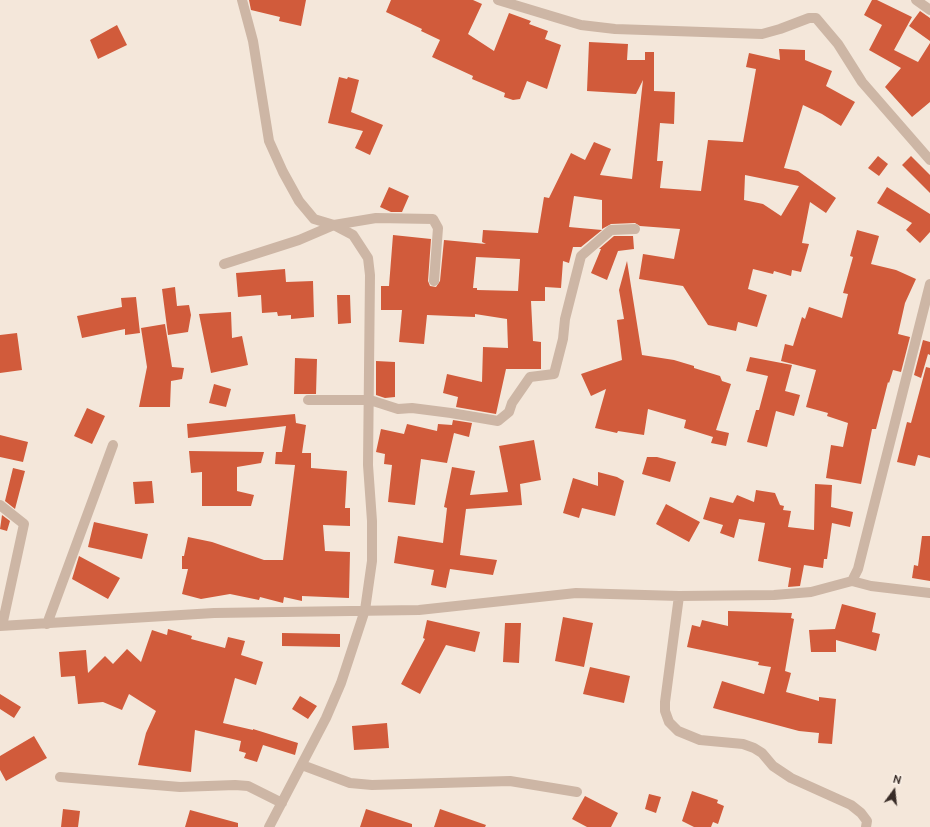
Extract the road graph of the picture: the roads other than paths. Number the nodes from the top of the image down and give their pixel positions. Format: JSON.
{"nodes":[{"id":1,"x":242,"y":0,"type":"edge"},
{"id":2,"x":498,"y":0,"type":"edge"},
{"id":3,"x":916,"y":0,"type":"edge"},
{"id":4,"x":930,"y":10,"type":"edge"},
{"id":5,"x":930,"y":160,"type":"edge"},
{"id":6,"x":334,"y":225,"type":"junction"},
{"id":7,"x":635,"y":229,"type":"dead end"},
{"id":8,"x":224,"y":264,"type":"dead end"},
{"id":9,"x":434,"y":281,"type":"dead end"},
{"id":10,"x":930,"y":284,"type":"edge"},
{"id":11,"x":308,"y":400,"type":"dead end"},
{"id":12,"x":370,"y":400,"type":"junction"},
{"id":13,"x":113,"y":445,"type":"dead end"},
{"id":14,"x":0,"y":505,"type":"edge"},
{"id":15,"x":852,"y":581,"type":"junction"},
{"id":16,"x":930,"y":593,"type":"edge"},
{"id":17,"x":679,"y":596,"type":"junction"},
{"id":18,"x":365,"y":610,"type":"junction"},
{"id":19,"x":47,"y":624,"type":"junction"},
{"id":20,"x":1,"y":626,"type":"edge"},
{"id":21,"x":302,"y":765,"type":"junction"},
{"id":22,"x":60,"y":777,"type":"dead end"},
{"id":23,"x":577,"y":792,"type":"dead end"},
{"id":24,"x":282,"y":803,"type":"junction"},
{"id":25,"x":273,"y":826,"type":"edge"},
{"id":26,"x":866,"y":827,"type":"edge"}],
"edges":[{"from":1,"to":6,"type":"street"},
{"from":2,"to":5,"type":"street"},
{"from":3,"to":4,"type":"street"},
{"from":6,"to":8,"type":"street"},
{"from":6,"to":9,"type":"street"},
{"from":6,"to":12,"type":"street"},
{"from":7,"to":12,"type":"street"},
{"from":10,"to":15,"type":"street"},
{"from":11,"to":12,"type":"street"},
{"from":12,"to":18,"type":"street"},
{"from":13,"to":19,"type":"street"},
{"from":14,"to":20,"type":"street"},
{"from":15,"to":16,"type":"street"},
{"from":15,"to":17,"type":"street"},
{"from":17,"to":18,"type":"street"},
{"from":17,"to":26,"type":"street"},
{"from":18,"to":19,"type":"street"},
{"from":18,"to":21,"type":"street"},
{"from":19,"to":20,"type":"street"},
{"from":21,"to":23,"type":"street"},
{"from":21,"to":24,"type":"street"},
{"from":22,"to":24,"type":"street"},
{"from":24,"to":25,"type":"street"}]}
